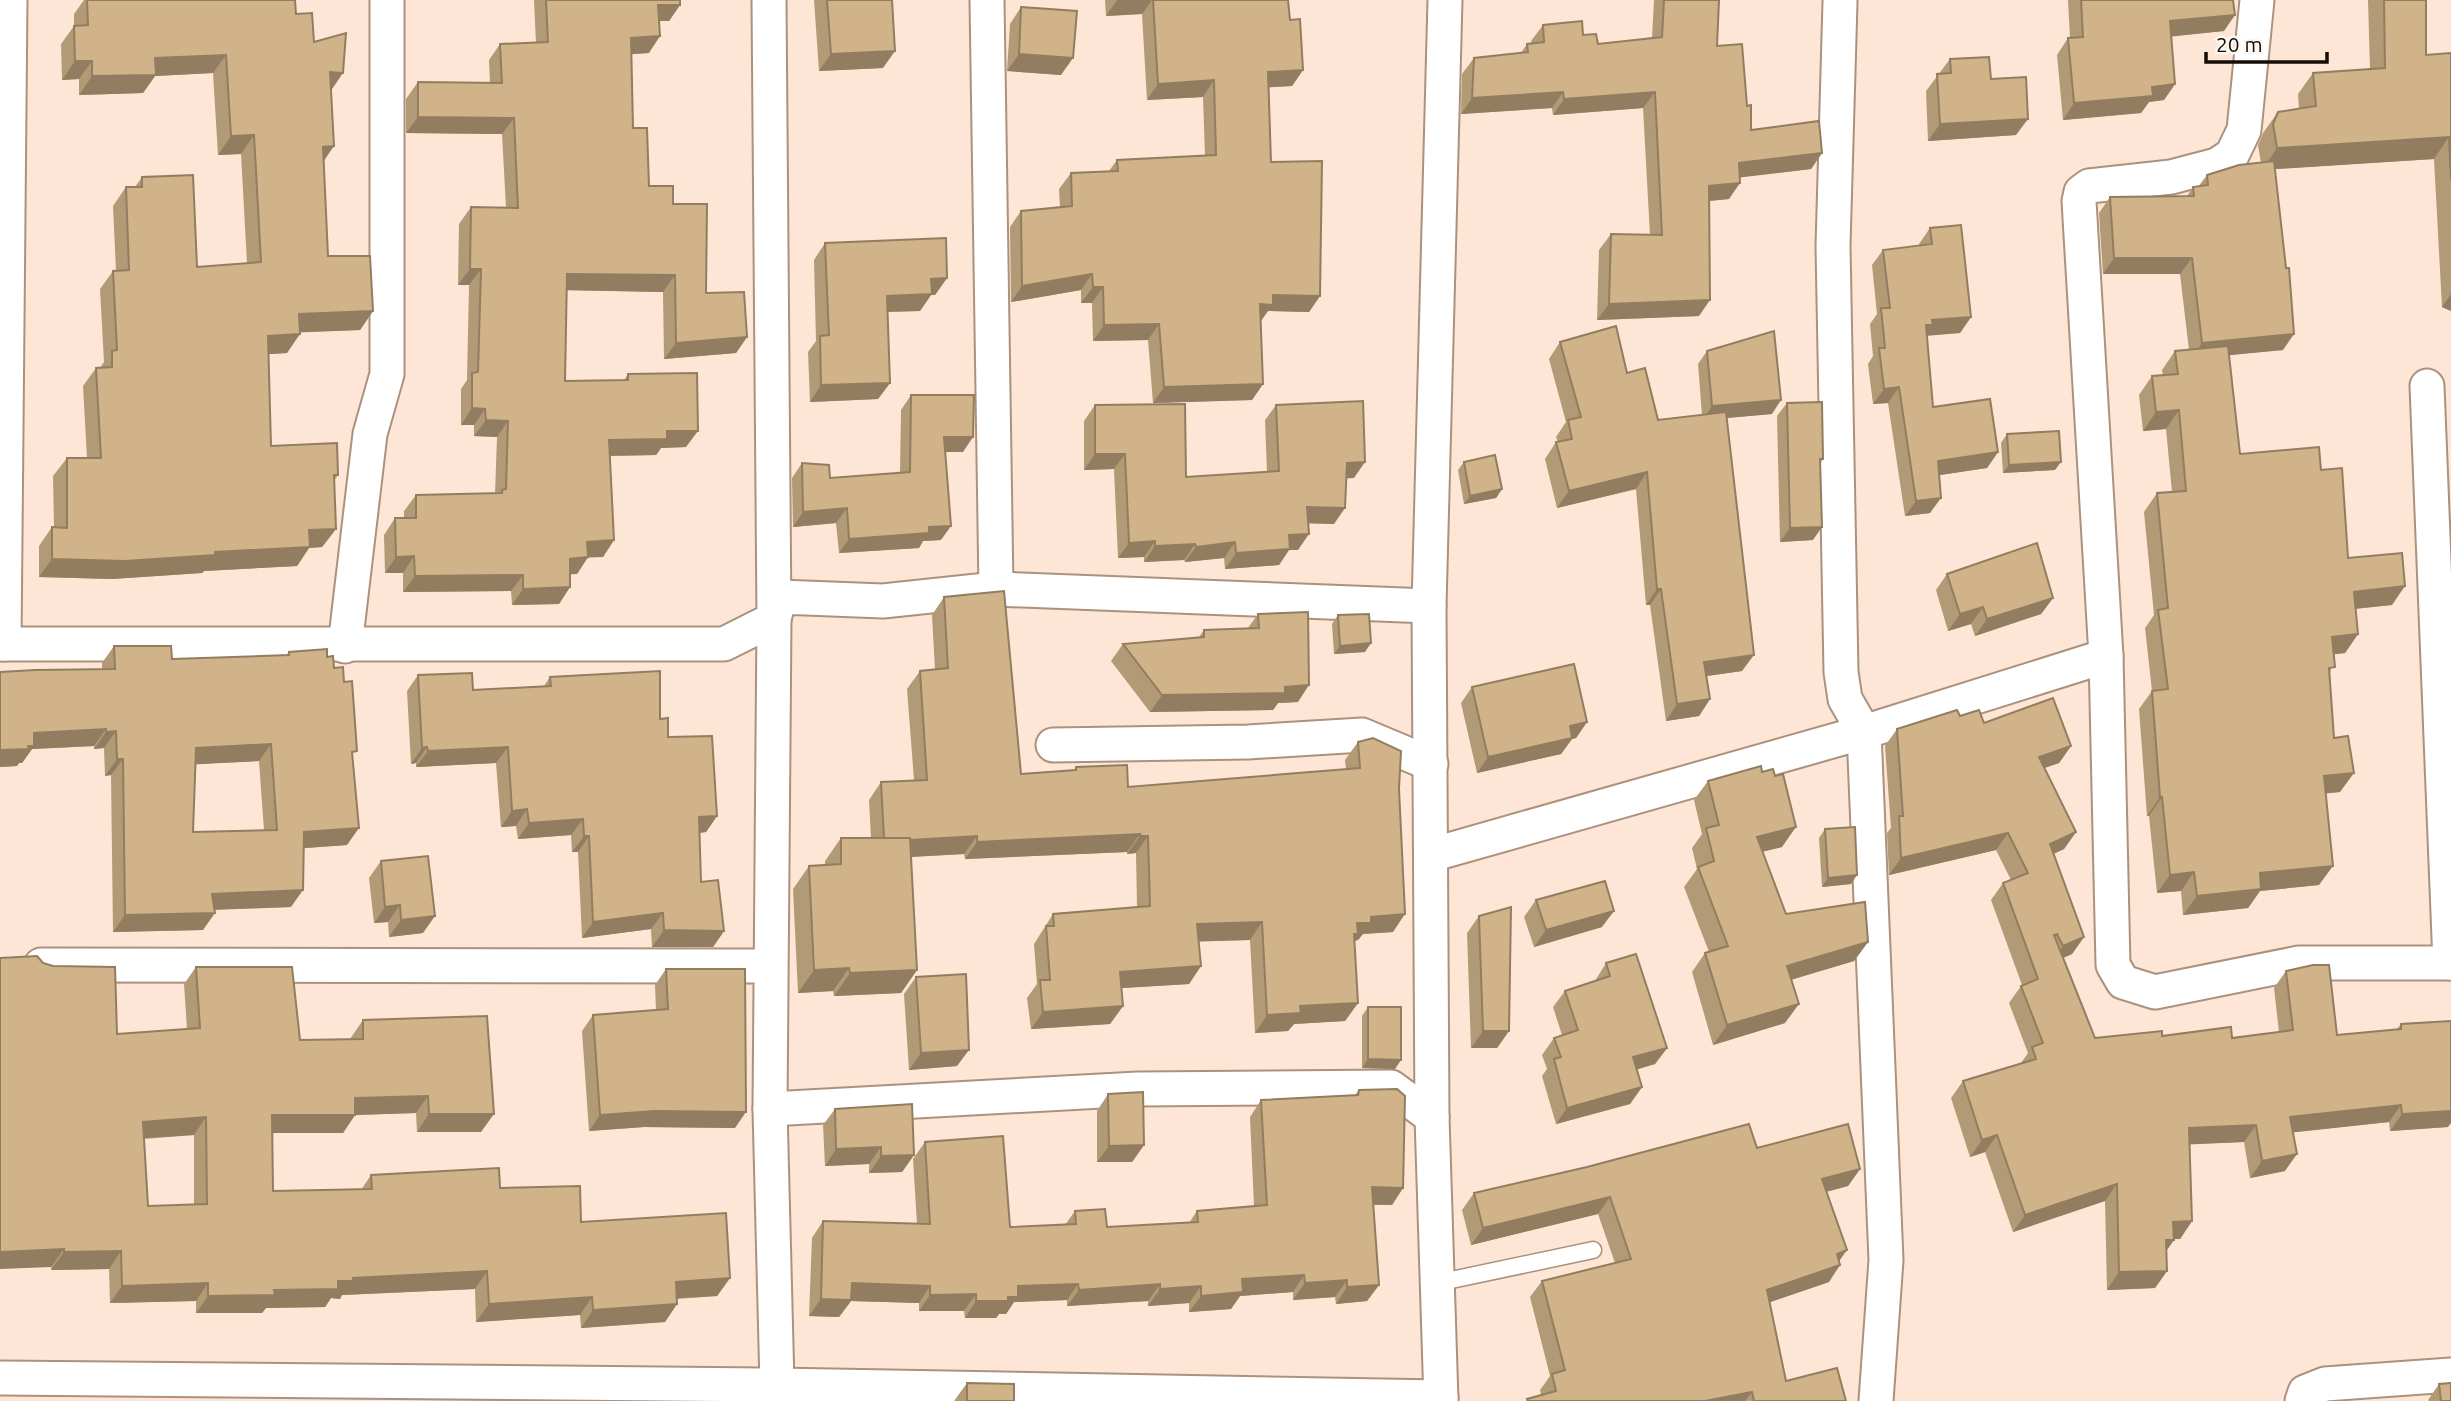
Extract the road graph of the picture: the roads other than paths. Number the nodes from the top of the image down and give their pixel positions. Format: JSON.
{"nodes":[{"id":1,"x":10,"y":0,"type":"edge"},
{"id":2,"x":387,"y":0,"type":"edge"},
{"id":3,"x":769,"y":0,"type":"edge"},
{"id":4,"x":987,"y":0,"type":"edge"},
{"id":5,"x":1446,"y":0,"type":"edge"},
{"id":6,"x":2257,"y":0,"type":"edge"},
{"id":7,"x":1840,"y":2,"type":"dead end"},
{"id":8,"x":2427,"y":386,"type":"dead end"},
{"id":9,"x":996,"y":589,"type":"junction"},
{"id":10,"x":1429,"y":606,"type":"junction"},
{"id":11,"x":774,"y":619,"type":"junction"},
{"id":12,"x":2,"y":644,"type":"edge"},
{"id":13,"x":345,"y":646,"type":"junction"},
{"id":14,"x":2106,"y":656,"type":"junction"},
{"id":15,"x":1864,"y":732,"type":"junction"},
{"id":16,"x":1053,"y":745,"type":"dead end"},
{"id":17,"x":1430,"y":764,"type":"junction"},
{"id":18,"x":1431,"y":855,"type":"junction"},
{"id":19,"x":2450,"y":963,"type":"edge"},
{"id":20,"x":41,"y":965,"type":"edge"},
{"id":21,"x":770,"y":966,"type":"junction"},
{"id":22,"x":770,"y":1109,"type":"junction"},
{"id":23,"x":1432,"y":1117,"type":"junction"},
{"id":24,"x":1593,"y":1250,"type":"dead end"},
{"id":25,"x":1437,"y":1283,"type":"junction"},
{"id":26,"x":2451,"y":1375,"type":"edge"},
{"id":27,"x":0,"y":1378,"type":"edge"},
{"id":28,"x":777,"y":1385,"type":"junction"},
{"id":29,"x":1441,"y":1399,"type":"edge"},
{"id":30,"x":1876,"y":1401,"type":"edge"},
{"id":31,"x":2302,"y":1401,"type":"edge"}],
"edges":[{"from":1,"to":12,"type":"street"},
{"from":2,"to":13,"type":"street"},
{"from":3,"to":11,"type":"street"},
{"from":4,"to":9,"type":"street"},
{"from":5,"to":10,"type":"street"},
{"from":6,"to":14,"type":"street"},
{"from":7,"to":15,"type":"street"},
{"from":8,"to":19,"type":"street"},
{"from":9,"to":10,"type":"street"},
{"from":9,"to":11,"type":"street"},
{"from":10,"to":17,"type":"street"},
{"from":11,"to":13,"type":"street"},
{"from":11,"to":21,"type":"street"},
{"from":12,"to":13,"type":"street"},
{"from":14,"to":15,"type":"street"},
{"from":14,"to":19,"type":"street"},
{"from":15,"to":18,"type":"street"},
{"from":15,"to":30,"type":"street"},
{"from":16,"to":17,"type":"street"},
{"from":17,"to":18,"type":"street"},
{"from":18,"to":23,"type":"street"},
{"from":20,"to":21,"type":"street"},
{"from":21,"to":22,"type":"street"},
{"from":22,"to":23,"type":"street"},
{"from":22,"to":28,"type":"street"},
{"from":23,"to":25,"type":"street"},
{"from":24,"to":25,"type":"lane"},
{"from":25,"to":29,"type":"street"},
{"from":26,"to":31,"type":"street"},
{"from":27,"to":28,"type":"street"},
{"from":28,"to":29,"type":"street"}]}
